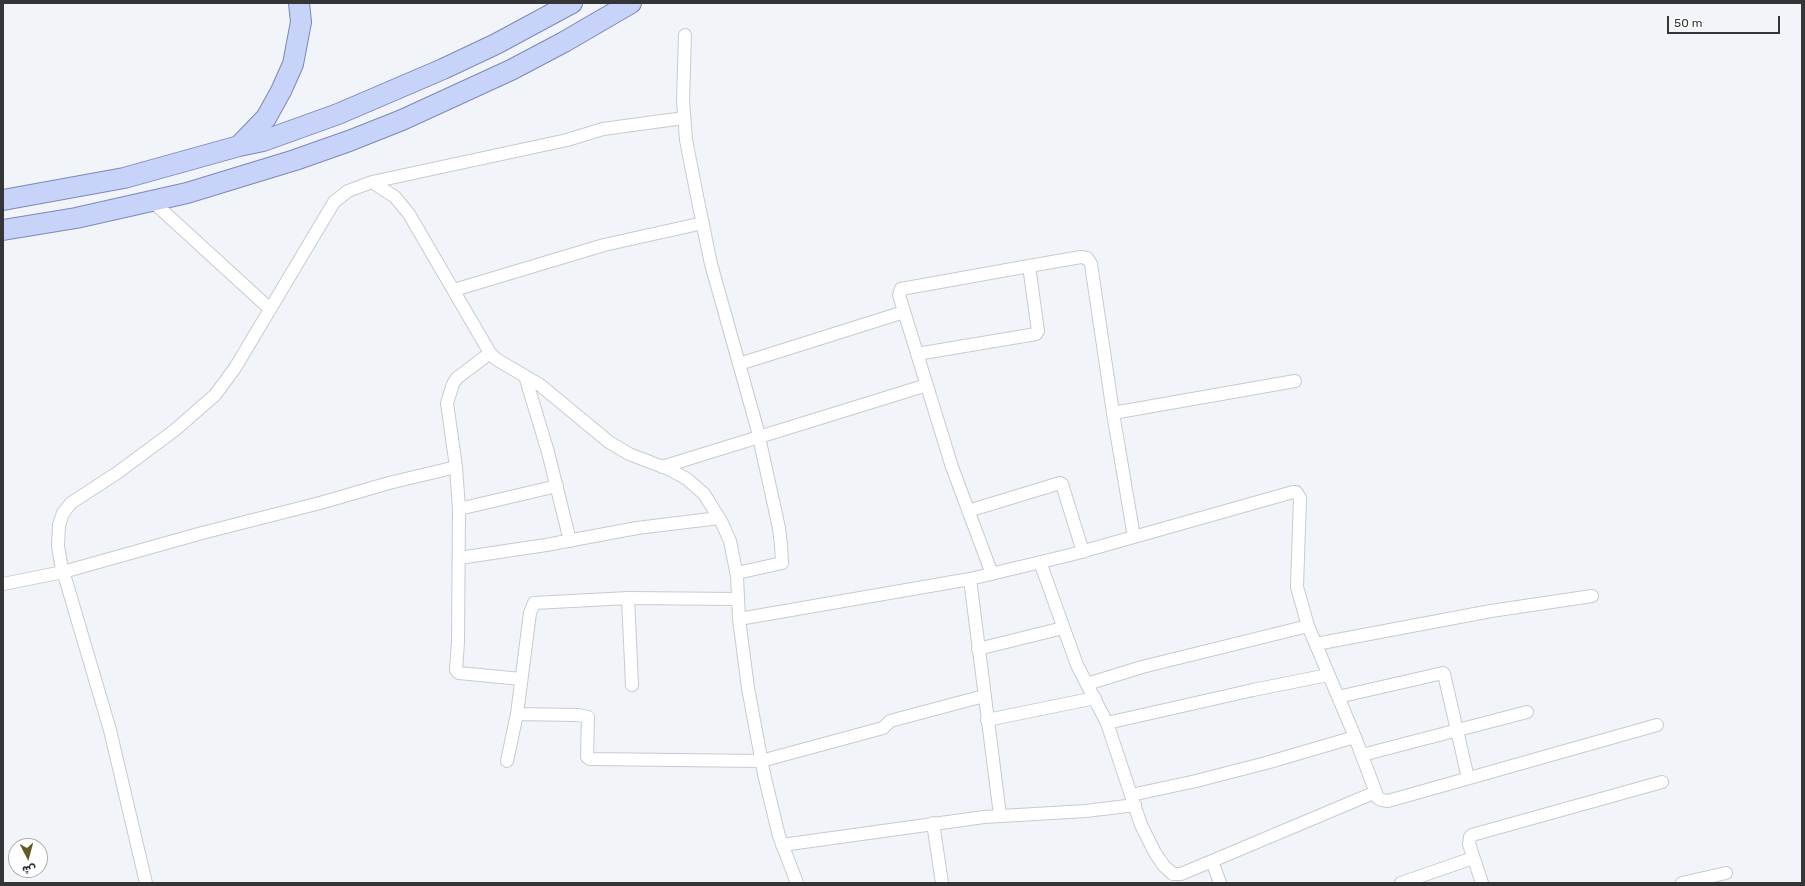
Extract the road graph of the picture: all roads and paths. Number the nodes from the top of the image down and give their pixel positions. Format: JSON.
{"nodes":[{"id":1,"x":299,"y":3,"type":"edge"},
{"id":2,"x":572,"y":3,"type":"edge"},
{"id":3,"x":631,"y":3,"type":"edge"},
{"id":4,"x":685,"y":35,"type":"dead end"},
{"id":5,"x":684,"y":118,"type":"junction"},
{"id":6,"x":239,"y":146,"type":"junction"},
{"id":7,"x":372,"y":182,"type":"junction"},
{"id":8,"x":3,"y":200,"type":"edge"},
{"id":9,"x":152,"y":201,"type":"junction"},
{"id":10,"x":702,"y":223,"type":"junction"},
{"id":11,"x":3,"y":230,"type":"edge"},
{"id":12,"x":1030,"y":266,"type":"junction"},
{"id":13,"x":454,"y":290,"type":"junction"},
{"id":14,"x":270,"y":309,"type":"junction"},
{"id":15,"x":904,"y":312,"type":"junction"},
{"id":16,"x":490,"y":353,"type":"junction"},
{"id":17,"x":917,"y":354,"type":"junction"},
{"id":18,"x":739,"y":364,"type":"junction"},
{"id":19,"x":525,"y":376,"type":"junction"},
{"id":20,"x":1295,"y":380,"type":"dead end"},
{"id":21,"x":927,"y":385,"type":"junction"},
{"id":22,"x":1113,"y":413,"type":"junction"},
{"id":23,"x":760,"y":438,"type":"junction"},
{"id":24,"x":456,"y":467,"type":"junction"},
{"id":25,"x":662,"y":467,"type":"junction"},
{"id":26,"x":557,"y":486,"type":"junction"},
{"id":27,"x":459,"y":509,"type":"junction"},
{"id":28,"x":968,"y":511,"type":"junction"},
{"id":29,"x":719,"y":518,"type":"junction"},
{"id":30,"x":1134,"y":537,"type":"junction"},
{"id":31,"x":570,"y":541,"type":"junction"},
{"id":32,"x":1083,"y":552,"type":"junction"},
{"id":33,"x":459,"y":558,"type":"junction"},
{"id":34,"x":1040,"y":562,"type":"junction"},
{"id":35,"x":63,"y":572,"type":"junction"},
{"id":36,"x":736,"y":573,"type":"junction"},
{"id":37,"x":992,"y":574,"type":"junction"},
{"id":38,"x":970,"y":579,"type":"junction"},
{"id":39,"x":3,"y":584,"type":"edge"},
{"id":40,"x":1592,"y":596,"type":"dead end"},
{"id":41,"x":628,"y":598,"type":"junction"},
{"id":42,"x":738,"y":600,"type":"junction"},
{"id":43,"x":739,"y":619,"type":"junction"},
{"id":44,"x":1308,"y":626,"type":"junction"},
{"id":45,"x":1063,"y":628,"type":"junction"},
{"id":46,"x":1316,"y":644,"type":"junction"},
{"id":47,"x":978,"y":649,"type":"junction"},
{"id":48,"x":1328,"y":675,"type":"junction"},
{"id":49,"x":521,"y":680,"type":"junction"},
{"id":50,"x":1086,"y":684,"type":"junction"},
{"id":51,"x":632,"y":685,"type":"dead end"},
{"id":52,"x":984,"y":696,"type":"junction"},
{"id":53,"x":1338,"y":697,"type":"junction"},
{"id":54,"x":1095,"y":698,"type":"junction"},
{"id":55,"x":1528,"y":712,"type":"dead end"},
{"id":56,"x":517,"y":714,"type":"junction"},
{"id":57,"x":987,"y":720,"type":"junction"},
{"id":58,"x":1107,"y":723,"type":"junction"},
{"id":59,"x":1657,"y":726,"type":"dead end"},
{"id":60,"x":1457,"y":730,"type":"junction"},
{"id":61,"x":1355,"y":737,"type":"junction"},
{"id":62,"x":1362,"y":755,"type":"junction"},
{"id":63,"x":507,"y":761,"type":"dead end"},
{"id":64,"x":761,"y":761,"type":"junction"},
{"id":65,"x":1468,"y":778,"type":"junction"},
{"id":66,"x":1662,"y":782,"type":"dead end"},
{"id":67,"x":1376,"y":792,"type":"junction"},
{"id":68,"x":1133,"y":800,"type":"junction"},
{"id":69,"x":1000,"y":815,"type":"junction"},
{"id":70,"x":933,"y":823,"type":"junction"},
{"id":71,"x":782,"y":845,"type":"junction"},
{"id":72,"x":1473,"y":858,"type":"junction"},
{"id":73,"x":1212,"y":861,"type":"junction"},
{"id":74,"x":1726,"y":873,"type":"dead end"},
{"id":75,"x":146,"y":883,"type":"edge"},
{"id":76,"x":797,"y":883,"type":"edge"},
{"id":77,"x":942,"y":883,"type":"edge"},
{"id":78,"x":1220,"y":883,"type":"edge"},
{"id":79,"x":1401,"y":883,"type":"edge"},
{"id":80,"x":1482,"y":883,"type":"edge"},
{"id":81,"x":1682,"y":883,"type":"edge"}],
"edges":[{"from":1,"to":6,"type":"main road"},
{"from":2,"to":6,"type":"main road"},
{"from":3,"to":9,"type":"main road"},
{"from":4,"to":5,"type":"street"},
{"from":5,"to":7,"type":"street"},
{"from":5,"to":10,"type":"street"},
{"from":6,"to":8,"type":"main road"},
{"from":7,"to":13,"type":"street"},
{"from":7,"to":14,"type":"street"},
{"from":9,"to":11,"type":"main road"},
{"from":9,"to":14,"type":"street"},
{"from":10,"to":13,"type":"street"},
{"from":10,"to":18,"type":"street"},
{"from":12,"to":15,"type":"street"},
{"from":12,"to":17,"type":"street"},
{"from":12,"to":22,"type":"street"},
{"from":13,"to":16,"type":"street"},
{"from":14,"to":35,"type":"street"},
{"from":15,"to":17,"type":"street"},
{"from":15,"to":18,"type":"street"},
{"from":16,"to":19,"type":"street"},
{"from":16,"to":24,"type":"street"},
{"from":17,"to":21,"type":"street"},
{"from":18,"to":23,"type":"street"},
{"from":19,"to":25,"type":"street"},
{"from":19,"to":26,"type":"street"},
{"from":20,"to":22,"type":"street"},
{"from":21,"to":23,"type":"street"},
{"from":21,"to":28,"type":"street"},
{"from":22,"to":30,"type":"street"},
{"from":23,"to":25,"type":"street"},
{"from":23,"to":36,"type":"street"},
{"from":24,"to":27,"type":"street"},
{"from":24,"to":35,"type":"street"},
{"from":25,"to":29,"type":"street"},
{"from":26,"to":27,"type":"street"},
{"from":26,"to":31,"type":"street"},
{"from":27,"to":33,"type":"street"},
{"from":28,"to":32,"type":"street"},
{"from":28,"to":37,"type":"street"},
{"from":29,"to":31,"type":"street"},
{"from":29,"to":36,"type":"street"},
{"from":30,"to":32,"type":"street"},
{"from":30,"to":44,"type":"street"},
{"from":31,"to":33,"type":"street"},
{"from":32,"to":34,"type":"street"},
{"from":33,"to":49,"type":"street"},
{"from":34,"to":37,"type":"street"},
{"from":34,"to":45,"type":"street"},
{"from":35,"to":39,"type":"street"},
{"from":35,"to":75,"type":"street"},
{"from":36,"to":42,"type":"street"},
{"from":37,"to":38,"type":"street"},
{"from":38,"to":43,"type":"street"},
{"from":38,"to":47,"type":"street"},
{"from":40,"to":46,"type":"street"},
{"from":41,"to":42,"type":"street"},
{"from":41,"to":49,"type":"street"},
{"from":41,"to":51,"type":"street"},
{"from":42,"to":43,"type":"street"},
{"from":43,"to":64,"type":"street"},
{"from":44,"to":46,"type":"street"},
{"from":44,"to":50,"type":"street"},
{"from":45,"to":47,"type":"street"},
{"from":45,"to":50,"type":"street"},
{"from":46,"to":48,"type":"street"},
{"from":47,"to":52,"type":"street"},
{"from":48,"to":53,"type":"street"},
{"from":48,"to":58,"type":"street"},
{"from":49,"to":56,"type":"street"},
{"from":50,"to":54,"type":"street"},
{"from":52,"to":57,"type":"street"},
{"from":52,"to":64,"type":"street"},
{"from":53,"to":60,"type":"street"},
{"from":53,"to":61,"type":"street"},
{"from":54,"to":57,"type":"street"},
{"from":54,"to":58,"type":"street"},
{"from":55,"to":60,"type":"street"},
{"from":56,"to":63,"type":"street"},
{"from":56,"to":64,"type":"street"},
{"from":57,"to":69,"type":"street"},
{"from":58,"to":68,"type":"street"},
{"from":59,"to":65,"type":"street"},
{"from":60,"to":62,"type":"street"},
{"from":60,"to":65,"type":"street"},
{"from":61,"to":62,"type":"street"},
{"from":61,"to":68,"type":"street"},
{"from":62,"to":67,"type":"street"},
{"from":64,"to":71,"type":"street"},
{"from":65,"to":67,"type":"street"},
{"from":66,"to":72,"type":"street"},
{"from":67,"to":73,"type":"street"},
{"from":68,"to":69,"type":"street"},
{"from":68,"to":73,"type":"street"},
{"from":69,"to":70,"type":"street"},
{"from":70,"to":71,"type":"street"},
{"from":70,"to":77,"type":"street"},
{"from":71,"to":76,"type":"street"},
{"from":72,"to":79,"type":"street"},
{"from":72,"to":80,"type":"street"},
{"from":73,"to":78,"type":"street"},
{"from":74,"to":81,"type":"street"}]}
